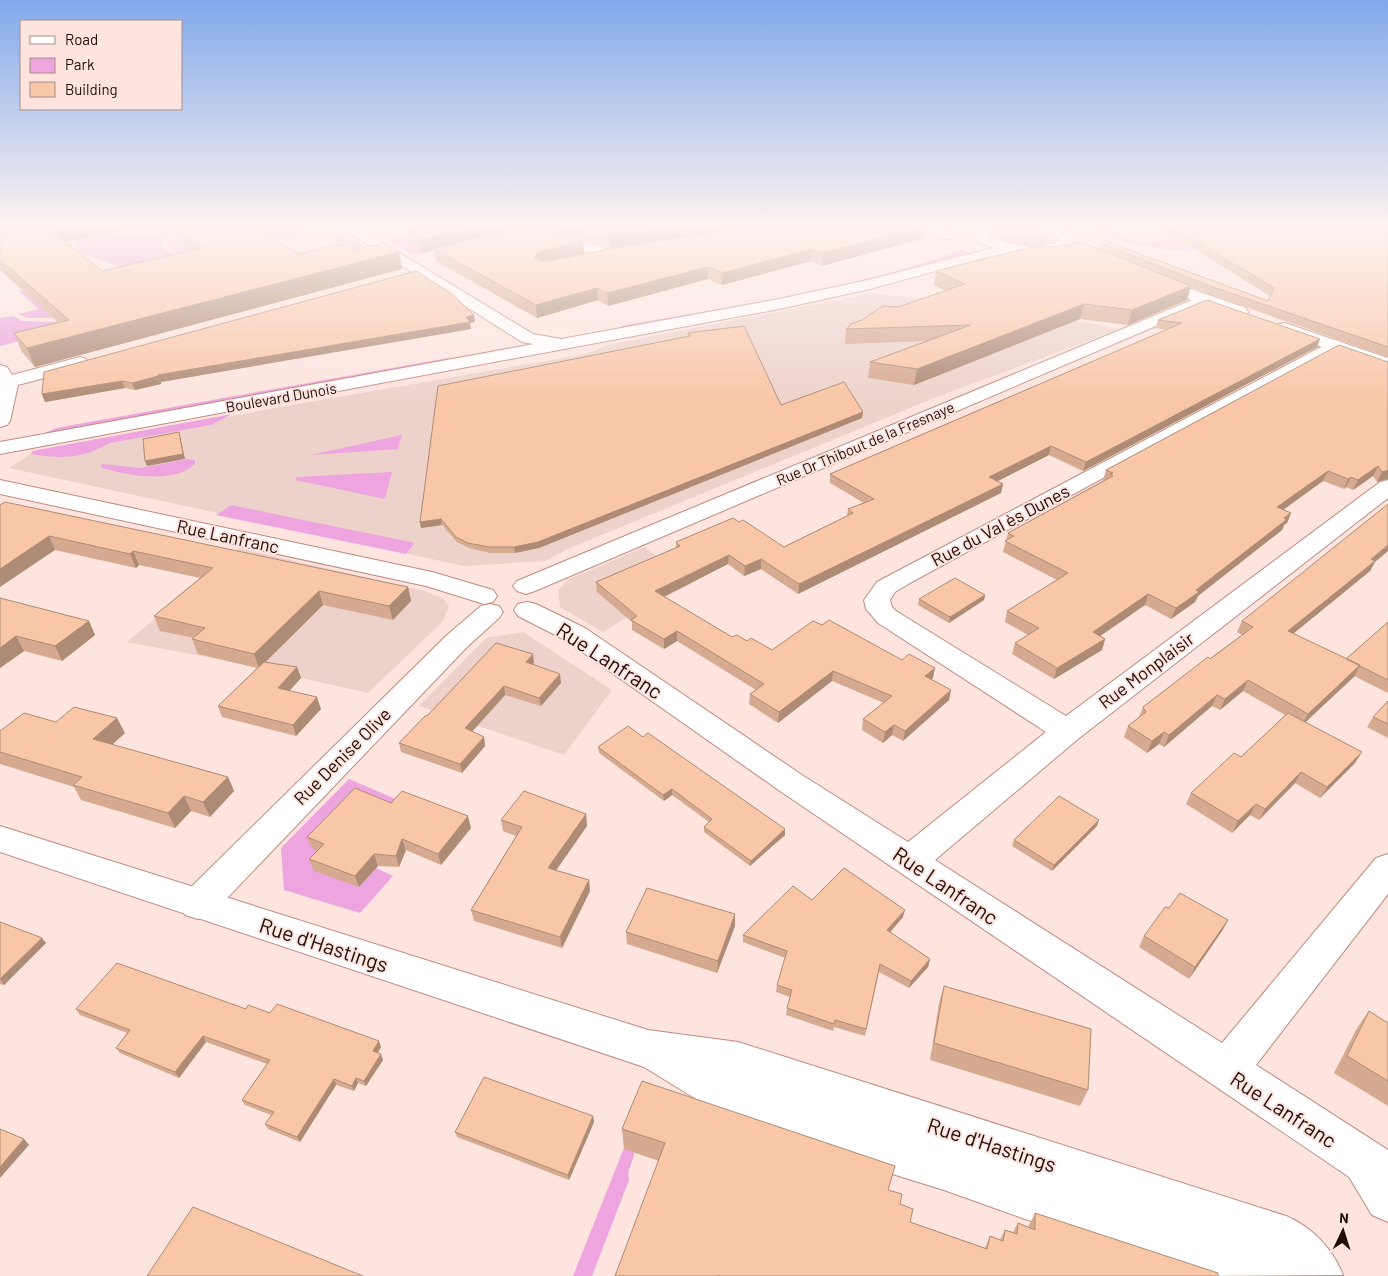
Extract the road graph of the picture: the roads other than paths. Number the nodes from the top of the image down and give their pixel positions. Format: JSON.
{"nodes":[{"id":1,"x":442,"y":286,"type":"edge"},
{"id":2,"x":815,"y":286,"type":"edge"},
{"id":3,"x":863,"y":286,"type":"edge"},
{"id":4,"x":1166,"y":286,"type":"edge"},
{"id":5,"x":1204,"y":300,"type":"junction"},
{"id":6,"x":1252,"y":316,"type":"edge"},
{"id":7,"x":1270,"y":323,"type":"edge"},
{"id":8,"x":528,"y":338,"type":"junction"},
{"id":9,"x":561,"y":344,"type":"junction"},
{"id":10,"x":1334,"y":345,"type":"junction"},
{"id":11,"x":100,"y":357,"type":"edge"},
{"id":12,"x":1388,"y":364,"type":"edge"},
{"id":13,"x":4,"y":377,"type":"edge"},
{"id":14,"x":0,"y":421,"type":"edge"},
{"id":15,"x":0,"y":432,"type":"edge"},
{"id":16,"x":0,"y":448,"type":"edge"},
{"id":17,"x":0,"y":487,"type":"edge"},
{"id":18,"x":1388,"y":487,"type":"edge"},
{"id":19,"x":526,"y":598,"type":"junction"},
{"id":20,"x":487,"y":604,"type":"junction"},
{"id":21,"x":1067,"y":730,"type":"junction"},
{"id":22,"x":0,"y":839,"type":"edge"},
{"id":23,"x":910,"y":861,"type":"junction"},
{"id":24,"x":1388,"y":868,"type":"edge"},
{"id":25,"x":198,"y":904,"type":"junction"},
{"id":26,"x":648,"y":1049,"type":"junction"},
{"id":27,"x":1226,"y":1071,"type":"junction"},
{"id":28,"x":1376,"y":1169,"type":"edge"},
{"id":29,"x":1388,"y":1199,"type":"edge"},
{"id":30,"x":1271,"y":1276,"type":"edge"},
{"id":31,"x":1314,"y":1276,"type":"edge"}],
"edges":[{"from":1,"to":8,"type":"street"},
{"from":2,"to":8,"type":"street","name":"Boulevard Dunois"},
{"from":3,"to":9,"type":"street","name":"Boulevard Dunois"},
{"from":4,"to":5,"type":"street"},
{"from":5,"to":6,"type":"street"},
{"from":5,"to":19,"type":"street","name":"Rue Dr Thibout de la Fresnaye"},
{"from":7,"to":10,"type":"street"},
{"from":8,"to":9,"type":"street","name":"Boulevard Dunois"},
{"from":8,"to":15,"type":"street","name":"Boulevard Dunois"},
{"from":9,"to":16,"type":"street","name":"Boulevard Dunois"},
{"from":10,"to":12,"type":"street"},
{"from":10,"to":21,"type":"street","name":"Rue du Val ès Dunes"},
{"from":11,"to":13,"type":"street"},
{"from":13,"to":14,"type":"street"},
{"from":17,"to":20,"type":"street","name":"Rue Lanfranc"},
{"from":18,"to":21,"type":"street","name":"Rue Monplaisir"},
{"from":19,"to":20,"type":"street","name":"Rue Dr Thibout de la Fresnaye"},
{"from":19,"to":23,"type":"street","name":"Rue Lanfranc"},
{"from":20,"to":25,"type":"street","name":"Rue Denise Olive"},
{"from":21,"to":23,"type":"street","name":"Rue Monplaisir"},
{"from":22,"to":25,"type":"street","name":"Rue d'Hastings"},
{"from":23,"to":27,"type":"street","name":"Rue Lanfranc"},
{"from":24,"to":27,"type":"street"},
{"from":25,"to":26,"type":"street","name":"Rue d'Hastings"},
{"from":26,"to":30,"type":"street","name":"Rue d'Hastings"},
{"from":26,"to":31,"type":"street","name":"Rue d'Hastings"},
{"from":27,"to":28,"type":"street","name":"Rue Lanfranc"},
{"from":28,"to":29,"type":"street","name":"Rue Lanfranc"}]}
